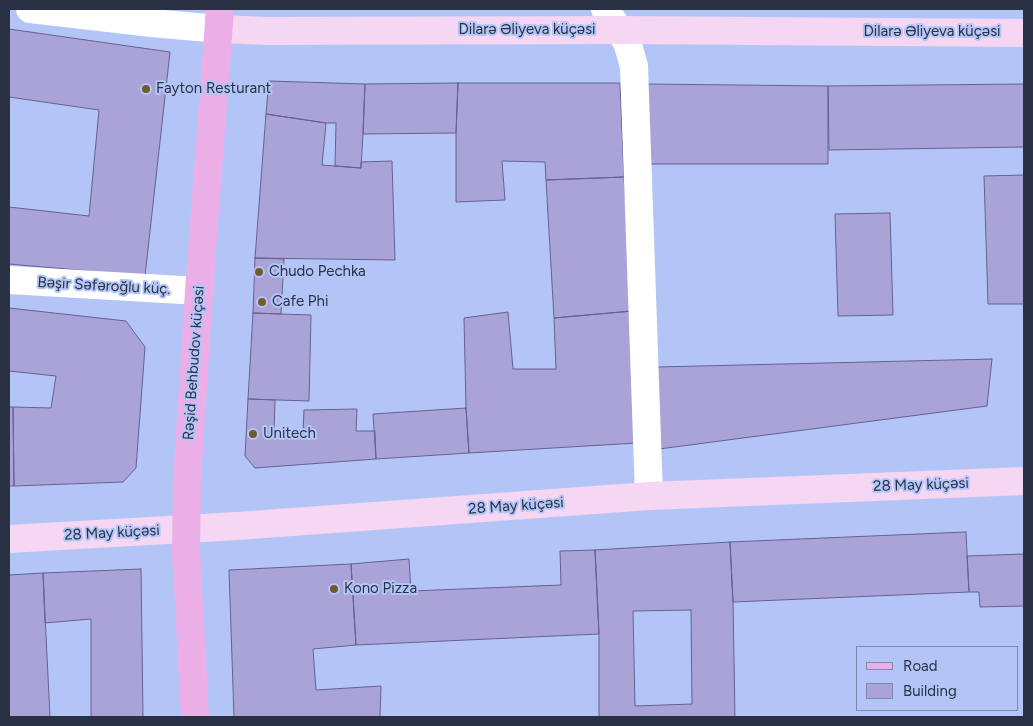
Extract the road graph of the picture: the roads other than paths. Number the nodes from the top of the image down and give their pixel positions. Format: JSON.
{"nodes":[{"id":1,"x":30,"y":9,"type":"edge"},
{"id":2,"x":219,"y":19,"type":"edge"},
{"id":3,"x":612,"y":20,"type":"edge"},
{"id":4,"x":1024,"y":33,"type":"edge"},
{"id":5,"x":9,"y":280,"type":"edge"},
{"id":6,"x":199,"y":292,"type":"junction"},
{"id":7,"x":1024,"y":481,"type":"edge"},
{"id":8,"x":650,"y":496,"type":"junction"},
{"id":9,"x":186,"y":530,"type":"junction"},
{"id":10,"x":9,"y":539,"type":"edge"},
{"id":11,"x":195,"y":717,"type":"edge"}],
"edges":[{"from":1,"to":2,"type":"street","name":"Dilarə Əliyeva küçəsi"},
{"from":2,"to":3,"type":"main road","name":"Dilarə Əliyeva küçəsi"},
{"from":2,"to":6,"type":"main road","name":"Rəşid Behbudov küçəsi"},
{"from":3,"to":4,"type":"main road","name":"Dilarə Əliyeva küçəsi"},
{"from":3,"to":8,"type":"street"},
{"from":5,"to":6,"type":"street","name":"Bəşir Səfəroğlu küç."},
{"from":6,"to":9,"type":"main road","name":"Rəşid Behbudov küçəsi"},
{"from":7,"to":8,"type":"main road","name":"28 May küçəsi"},
{"from":8,"to":9,"type":"main road","name":"28 May küçəsi"},
{"from":9,"to":10,"type":"main road","name":"28 May küçəsi"},
{"from":9,"to":11,"type":"main road","name":"Rəşid Behbudov küçəsi"}]}
